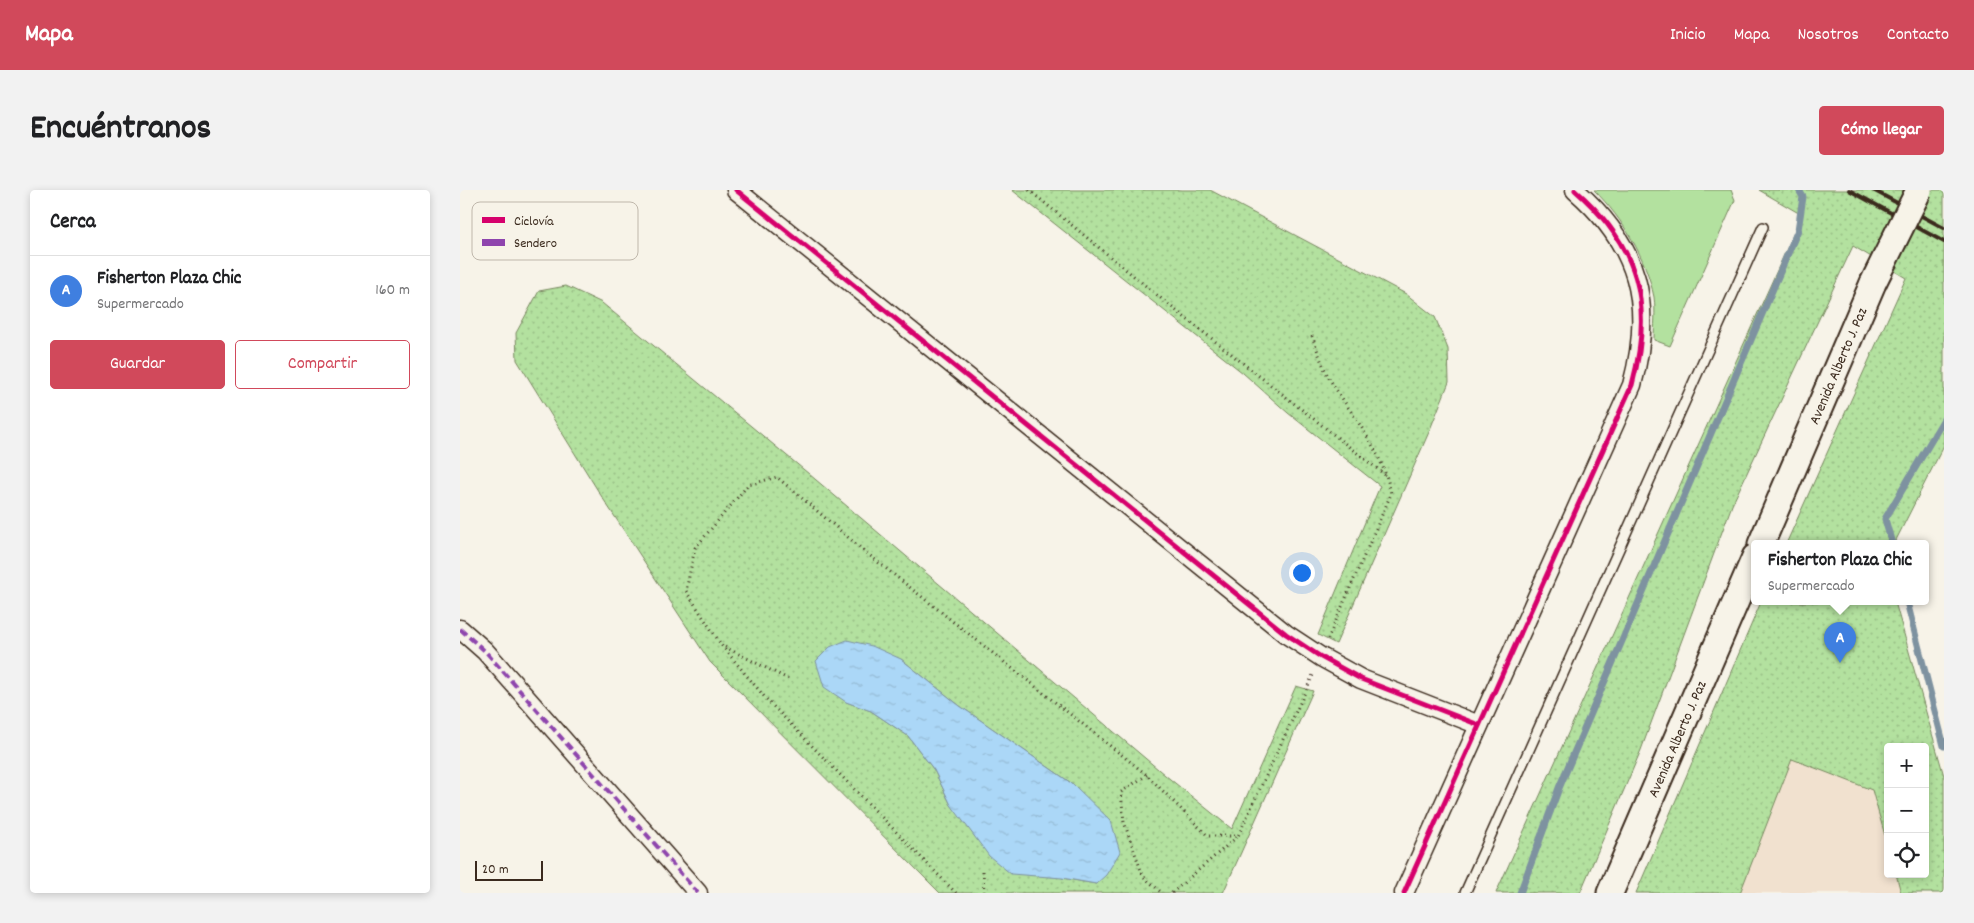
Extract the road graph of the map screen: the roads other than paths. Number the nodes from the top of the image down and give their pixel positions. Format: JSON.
{"nodes":[{"id":1,"x":736,"y":190,"type":"edge"},
{"id":2,"x":1575,"y":190,"type":"edge"},
{"id":3,"x":1919,"y":190,"type":"edge"},
{"id":4,"x":1763,"y":227,"type":"dead end"},
{"id":5,"x":1763,"y":540,"type":"edge"},
{"id":6,"x":1751,"y":566,"type":"edge"},
{"id":7,"x":460,"y":629,"type":"edge"},
{"id":8,"x":1479,"y":726,"type":"junction"},
{"id":9,"x":698,"y":893,"type":"edge"},
{"id":10,"x":1404,"y":893,"type":"edge"},
{"id":11,"x":1465,"y":893,"type":"edge"},
{"id":12,"x":1610,"y":893,"type":"edge"}],
"edges":[{"from":1,"to":8,"type":"street"},
{"from":2,"to":8,"type":"street"},
{"from":3,"to":5,"type":"main road","name":"Avenida Alberto J. Paz","bridge":true},
{"from":4,"to":11,"type":"lane"},
{"from":6,"to":12,"type":"main road","name":"Avenida Alberto J. Paz"},
{"from":7,"to":9,"type":"street"},
{"from":8,"to":10,"type":"street"}]}
